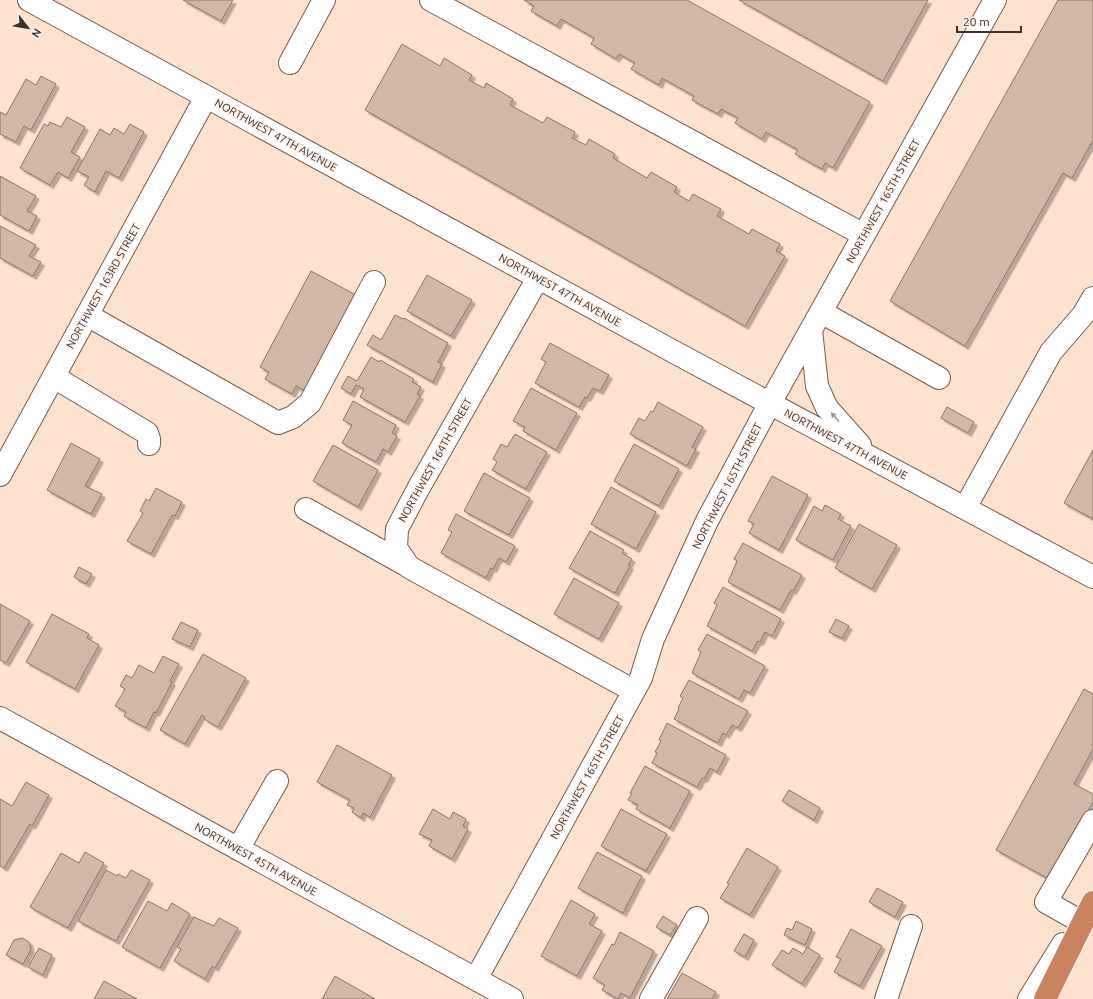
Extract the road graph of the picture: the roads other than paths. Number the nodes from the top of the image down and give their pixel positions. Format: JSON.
{"nodes":[{"id":1,"x":29,"y":0,"type":"edge"},
{"id":2,"x":324,"y":0,"type":"edge"},
{"id":3,"x":431,"y":0,"type":"edge"},
{"id":4,"x":995,"y":0,"type":"edge"},
{"id":5,"x":290,"y":63,"type":"dead end"},
{"id":6,"x":206,"y":97,"type":"junction"},
{"id":7,"x":864,"y":235,"type":"junction"},
{"id":8,"x":538,"y":278,"type":"junction"},
{"id":9,"x":374,"y":282,"type":"dead end"},
{"id":10,"x":1093,"y":298,"type":"edge"},
{"id":11,"x":87,"y":315,"type":"junction"},
{"id":12,"x":816,"y":321,"type":"junction"},
{"id":13,"x":54,"y":377,"type":"junction"},
{"id":14,"x":939,"y":378,"type":"dead end"},
{"id":15,"x":770,"y":403,"type":"junction"},
{"id":16,"x":149,"y":444,"type":"dead end"},
{"id":17,"x":870,"y":457,"type":"junction"},
{"id":18,"x":0,"y":475,"type":"edge"},
{"id":19,"x":965,"y":508,"type":"junction"},
{"id":20,"x":306,"y":509,"type":"dead end"},
{"id":21,"x":409,"y":567,"type":"junction"},
{"id":22,"x":1093,"y":577,"type":"edge"},
{"id":23,"x":634,"y":691,"type":"junction"},
{"id":24,"x":0,"y":718,"type":"edge"},
{"id":25,"x":277,"y":781,"type":"dead end"},
{"id":26,"x":1093,"y":821,"type":"edge"},
{"id":27,"x":238,"y":849,"type":"junction"},
{"id":28,"x":1093,"y":901,"type":"edge"},
{"id":29,"x":697,"y":918,"type":"dead end"},
{"id":30,"x":1078,"y":920,"type":"junction"},
{"id":31,"x":910,"y":926,"type":"dead end"},
{"id":32,"x":476,"y":979,"type":"junction"},
{"id":33,"x":512,"y":999,"type":"edge"},
{"id":34,"x":651,"y":999,"type":"edge"},
{"id":35,"x":886,"y":999,"type":"edge"},
{"id":36,"x":1029,"y":999,"type":"edge"},
{"id":37,"x":1045,"y":999,"type":"edge"}],
"edges":[{"from":1,"to":6,"type":"street","name":"NORTHWEST 47TH AVENUE"},
{"from":2,"to":5,"type":"street"},
{"from":3,"to":7,"type":"street"},
{"from":4,"to":7,"type":"street","name":"NORTHWEST 165TH STREET"},
{"from":6,"to":8,"type":"street","name":"NORTHWEST 47TH AVENUE"},
{"from":6,"to":11,"type":"street","name":"NORTHWEST 163RD STREET"},
{"from":7,"to":12,"type":"street","name":"NORTHWEST 165TH STREET"},
{"from":8,"to":15,"type":"street","name":"NORTHWEST 47TH AVENUE"},
{"from":8,"to":21,"type":"street","name":"NORTHWEST 164TH STREET"},
{"from":9,"to":11,"type":"street"},
{"from":10,"to":19,"type":"street"},
{"from":11,"to":13,"type":"street","name":"NORTHWEST 163RD STREET"},
{"from":12,"to":14,"type":"street"},
{"from":12,"to":15,"type":"street","name":"NORTHWEST 165TH STREET"},
{"from":17,"to":12,"type":"street","one_way":true},
{"from":13,"to":16,"type":"street"},
{"from":13,"to":18,"type":"street","name":"NORTHWEST 163RD STREET"},
{"from":15,"to":17,"type":"street","name":"NORTHWEST 47TH AVENUE"},
{"from":15,"to":23,"type":"street","name":"NORTHWEST 165TH STREET"},
{"from":17,"to":19,"type":"street","name":"NORTHWEST 47TH AVENUE"},
{"from":19,"to":22,"type":"street","name":"NORTHWEST 47TH AVENUE"},
{"from":20,"to":21,"type":"street"},
{"from":21,"to":23,"type":"street","name":"NORTHWEST 164TH STREET"},
{"from":23,"to":32,"type":"street","name":"NORTHWEST 165TH STREET"},
{"from":24,"to":27,"type":"street","name":"NORTHWEST 45TH AVENUE"},
{"from":25,"to":27,"type":"street"},
{"from":26,"to":30,"type":"street"},
{"from":27,"to":32,"type":"street","name":"NORTHWEST 45TH AVENUE"},
{"from":28,"to":30,"type":"street"},
{"from":28,"to":37,"type":"highway"},
{"from":29,"to":34,"type":"street"},
{"from":30,"to":36,"type":"street"},
{"from":31,"to":35,"type":"street"},
{"from":32,"to":33,"type":"street","name":"NORTHWEST 45TH AVENUE"}]}
